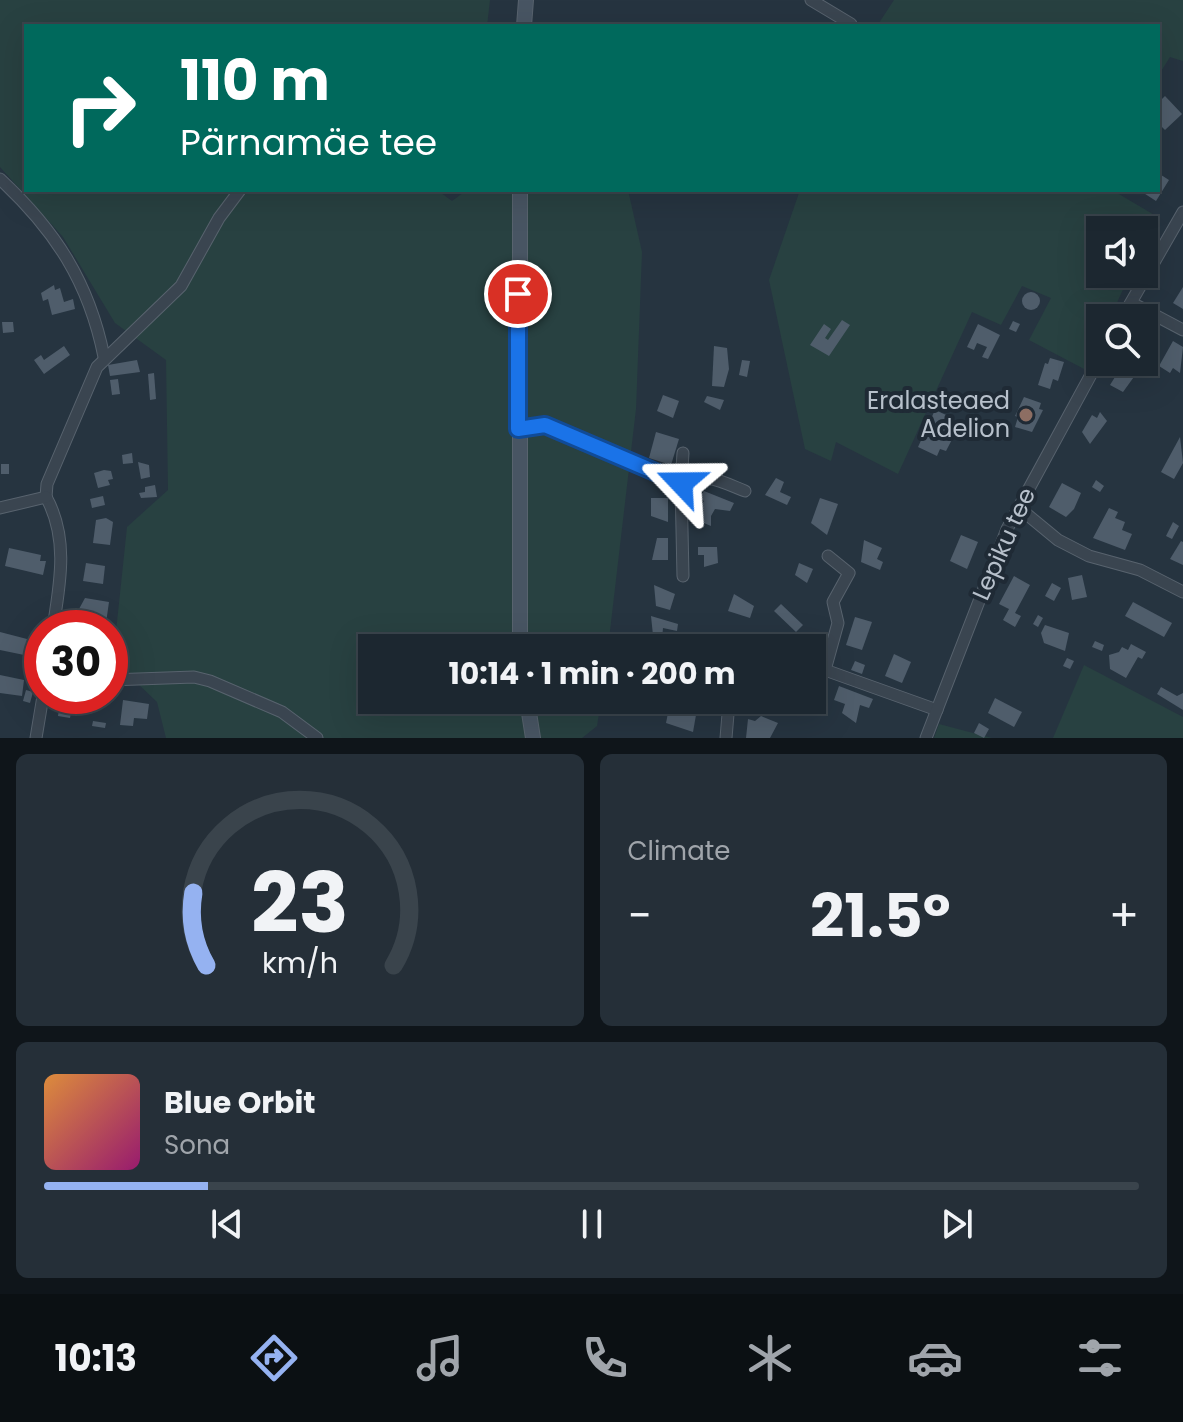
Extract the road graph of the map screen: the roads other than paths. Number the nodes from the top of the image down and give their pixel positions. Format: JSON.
{"nodes":[{"id":1,"x":526,"y":0,"type":"edge"},
{"id":2,"x":811,"y":0,"type":"edge"},
{"id":3,"x":524,"y":24,"type":"edge"},
{"id":4,"x":851,"y":24,"type":"edge"},
{"id":5,"x":0,"y":179,"type":"edge"},
{"id":6,"x":238,"y":192,"type":"edge"},
{"id":7,"x":520,"y":192,"type":"edge"},
{"id":8,"x":1183,"y":212,"type":"edge"},
{"id":9,"x":1132,"y":303,"type":"joint"},
{"id":10,"x":1183,"y":330,"type":"edge"},
{"id":11,"x":104,"y":357,"type":"junction"},
{"id":12,"x":1090,"y":376,"type":"edge"},
{"id":13,"x":518,"y":429,"type":"junction"},
{"id":14,"x":683,"y":453,"type":"dead end"},
{"id":15,"x":681,"y":483,"type":"junction"},
{"id":16,"x":745,"y":491,"type":"dead end"},
{"id":17,"x":46,"y":497,"type":"junction"},
{"id":18,"x":1018,"y":507,"type":"junction"},
{"id":19,"x":0,"y":508,"type":"edge"},
{"id":20,"x":828,"y":556,"type":"dead end"},
{"id":21,"x":683,"y":576,"type":"dead end"},
{"id":22,"x":1183,"y":592,"type":"edge"},
{"id":23,"x":55,"y":610,"type":"edge"},
{"id":24,"x":520,"y":634,"type":"edge"},
{"id":25,"x":128,"y":679,"type":"edge"},
{"id":26,"x":937,"y":710,"type":"junction"},
{"id":27,"x":40,"y":714,"type":"edge"},
{"id":28,"x":529,"y":714,"type":"edge"},
{"id":29,"x":728,"y":714,"type":"dead end"},
{"id":30,"x":36,"y":738,"type":"edge"},
{"id":31,"x":317,"y":738,"type":"edge"},
{"id":32,"x":533,"y":738,"type":"edge"},
{"id":33,"x":726,"y":738,"type":"edge"},
{"id":34,"x":926,"y":738,"type":"edge"}],
"edges":[{"from":1,"to":3,"type":"main road"},
{"from":2,"to":4,"type":"street"},
{"from":5,"to":11,"type":"street"},
{"from":6,"to":11,"type":"street"},
{"from":7,"to":13,"type":"main road"},
{"from":8,"to":9,"type":"street"},
{"from":9,"to":10,"type":"street"},
{"from":11,"to":17,"type":"street"},
{"from":12,"to":18,"type":"street","name":"Lepiku tee"},
{"from":13,"to":15,"type":"street"},
{"from":13,"to":24,"type":"main road"},
{"from":14,"to":15,"type":"street"},
{"from":15,"to":16,"type":"street"},
{"from":15,"to":21,"type":"street"},
{"from":17,"to":19,"type":"street"},
{"from":17,"to":23,"type":"street"},
{"from":18,"to":22,"type":"street"},
{"from":18,"to":26,"type":"street","name":"Lepiku tee"},
{"from":20,"to":26,"type":"street"},
{"from":25,"to":31,"type":"street"},
{"from":26,"to":34,"type":"street","name":"Lepiku tee"},
{"from":27,"to":30,"type":"street"},
{"from":28,"to":32,"type":"main road"},
{"from":29,"to":33,"type":"street"}]}
